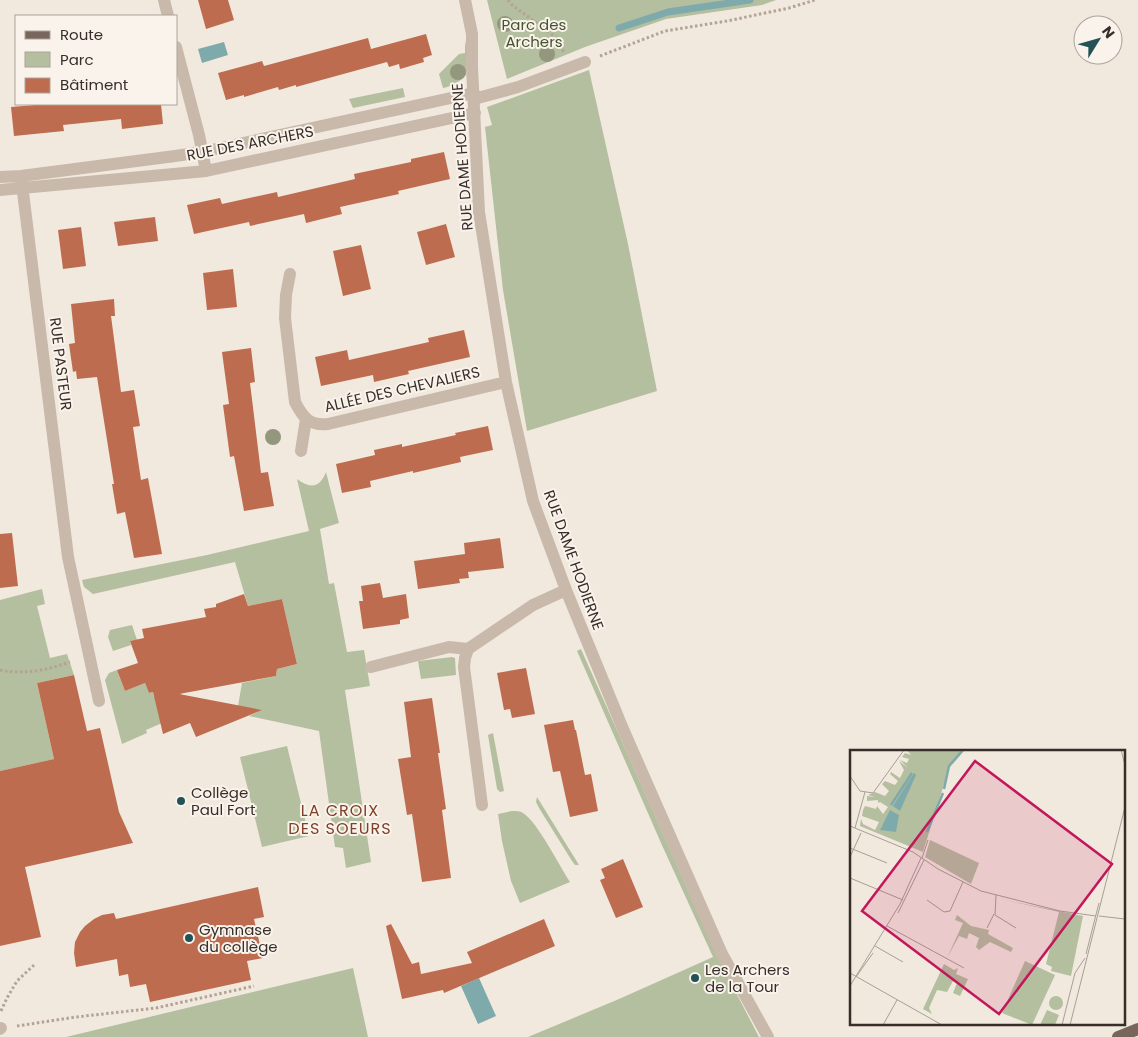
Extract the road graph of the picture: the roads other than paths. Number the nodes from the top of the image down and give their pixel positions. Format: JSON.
{"nodes":[{"id":1,"x":164,"y":0,"type":"edge"},
{"id":2,"x":465,"y":0,"type":"edge"},
{"id":3,"x":168,"y":15,"type":"edge"},
{"id":4,"x":178,"y":55,"type":"edge"},
{"id":5,"x":586,"y":62,"type":"road end"},
{"id":6,"x":474,"y":96,"type":"junction"},
{"id":7,"x":475,"y":113,"type":"junction"},
{"id":8,"x":202,"y":152,"type":"junction"},
{"id":9,"x":206,"y":171,"type":"junction"},
{"id":10,"x":0,"y":177,"type":"edge"},
{"id":11,"x":22,"y":182,"type":"junction"},
{"id":12,"x":0,"y":190,"type":"edge"},
{"id":13,"x":290,"y":274,"type":"dead end"},
{"id":14,"x":506,"y":382,"type":"junction"},
{"id":15,"x":306,"y":419,"type":"junction"},
{"id":16,"x":301,"y":451,"type":"dead end"},
{"id":17,"x":566,"y":590,"type":"junction"},
{"id":18,"x":468,"y":649,"type":"junction"},
{"id":19,"x":371,"y":667,"type":"dead end"},
{"id":20,"x":99,"y":701,"type":"dead end"},
{"id":21,"x":482,"y":805,"type":"dead end"},
{"id":22,"x":1138,"y":1029,"type":"edge"},
{"id":23,"x":1138,"y":1035,"type":"edge"},
{"id":24,"x":768,"y":1037,"type":"edge"},
{"id":25,"x":1118,"y":1037,"type":"edge"},
{"id":26,"x":1133,"y":1037,"type":"edge"}],
"edges":[{"from":1,"to":3,"type":"street"},
{"from":2,"to":6,"type":"street","name":"RUE DAME HODIERNE"},
{"from":4,"to":8,"type":"street"},
{"from":5,"to":6,"type":"street","name":"RUE DES ARCHERS"},
{"from":6,"to":7,"type":"street","name":"RUE DAME HODIERNE"},
{"from":6,"to":8,"type":"street","name":"RUE DES ARCHERS"},
{"from":7,"to":9,"type":"street","name":"RUE DES ARCHERS"},
{"from":7,"to":14,"type":"street","name":"RUE DAME HODIERNE"},
{"from":8,"to":9,"type":"street"},
{"from":8,"to":11,"type":"street","name":"RUE DES ARCHERS"},
{"from":9,"to":11,"type":"street","name":"RUE DES ARCHERS"},
{"from":10,"to":11,"type":"street","name":"RUE DES ARCHERS"},
{"from":11,"to":12,"type":"street","name":"RUE DES ARCHERS"},
{"from":11,"to":20,"type":"street","name":"RUE PASTEUR"},
{"from":13,"to":15,"type":"street","name":"ALLÉE DES CHEVALIERS"},
{"from":14,"to":15,"type":"street","name":"ALLÉE DES CHEVALIERS"},
{"from":14,"to":17,"type":"street","name":"RUE DAME HODIERNE"},
{"from":15,"to":16,"type":"street","name":"ALLÉE DES CHEVALIERS"},
{"from":17,"to":18,"type":"street"},
{"from":17,"to":24,"type":"street","name":"RUE DAME HODIERNE"},
{"from":18,"to":19,"type":"street"},
{"from":18,"to":21,"type":"street"},
{"from":22,"to":25,"type":"main road"},
{"from":23,"to":26,"type":"main road"}]}
